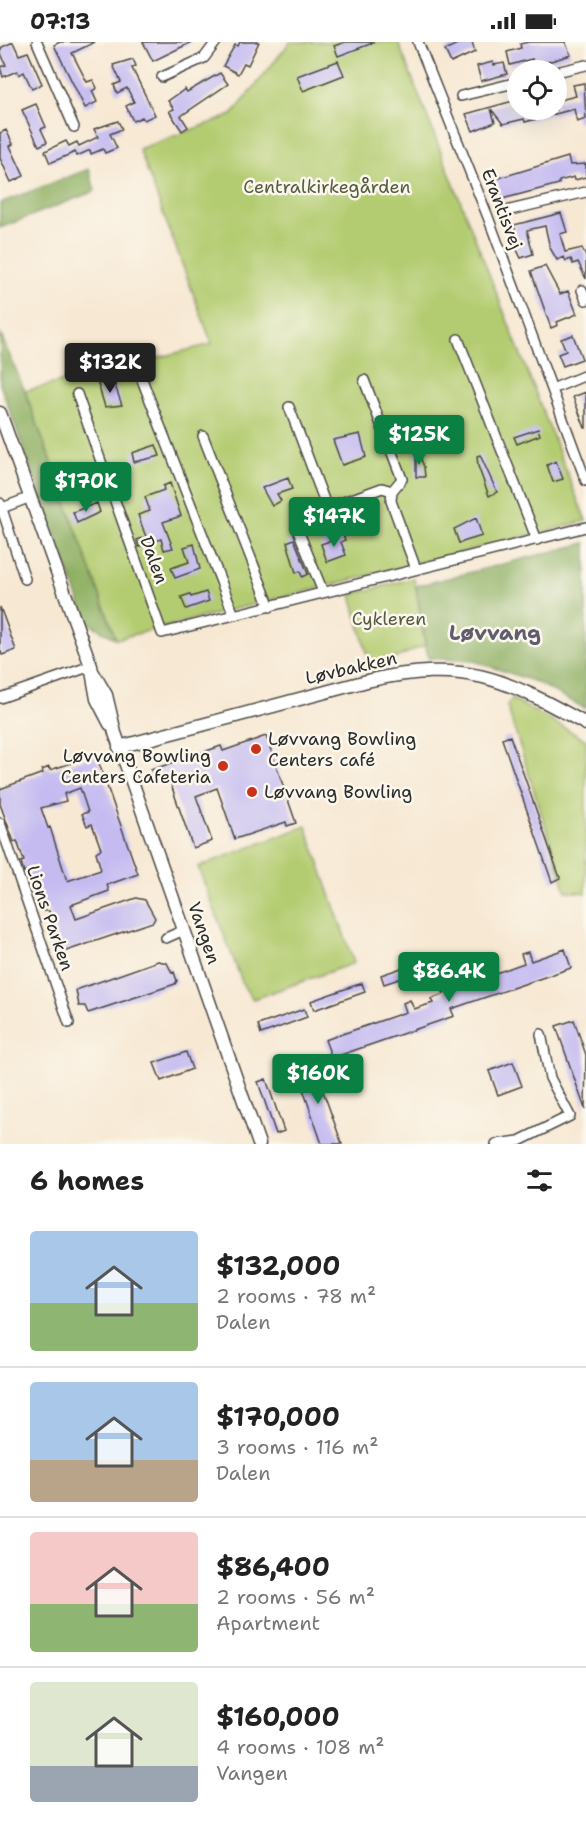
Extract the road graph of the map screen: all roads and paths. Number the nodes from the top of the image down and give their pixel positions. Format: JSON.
{"nodes":[{"id":1,"x":37,"y":42,"type":"edge"},
{"id":2,"x":216,"y":42,"type":"edge"},
{"id":3,"x":418,"y":42,"type":"edge"},
{"id":4,"x":586,"y":64,"type":"edge"},
{"id":5,"x":567,"y":69,"type":"edge"},
{"id":6,"x":162,"y":77,"type":"dead end"},
{"id":7,"x":507,"y":85,"type":"edge"},
{"id":8,"x":461,"y":96,"type":"dead end"},
{"id":9,"x":74,"y":127,"type":"dead end"},
{"id":10,"x":586,"y":192,"type":"edge"},
{"id":11,"x":502,"y":212,"type":"dead end"},
{"id":12,"x":582,"y":290,"type":"dead end"},
{"id":13,"x":586,"y":300,"type":"edge"},
{"id":14,"x":459,"y":339,"type":"dead end"},
{"id":15,"x":586,"y":375,"type":"edge"},
{"id":16,"x":141,"y":377,"type":"dead end"},
{"id":17,"x":364,"y":380,"type":"dead end"},
{"id":18,"x":552,"y":389,"type":"junction"},
{"id":19,"x":77,"y":394,"type":"dead end"},
{"id":20,"x":289,"y":407,"type":"dead end"},
{"id":21,"x":0,"y":413,"type":"edge"},
{"id":22,"x":203,"y":436,"type":"dead end"},
{"id":23,"x":586,"y":481,"type":"edge"},
{"id":24,"x":393,"y":490,"type":"junction"},
{"id":25,"x":31,"y":497,"type":"junction"},
{"id":26,"x":1,"y":506,"type":"edge"},
{"id":27,"x":327,"y":508,"type":"junction"},
{"id":28,"x":586,"y":527,"type":"edge"},
{"id":29,"x":537,"y":540,"type":"junction"},
{"id":30,"x":416,"y":569,"type":"junction"},
{"id":31,"x":25,"y":579,"type":"dead end"},
{"id":32,"x":322,"y":592,"type":"junction"},
{"id":33,"x":270,"y":607,"type":"junction"},
{"id":34,"x":234,"y":615,"type":"junction"},
{"id":35,"x":91,"y":668,"type":"junction"},
{"id":36,"x":0,"y":698,"type":"edge"},
{"id":37,"x":586,"y":724,"type":"edge"},
{"id":38,"x":119,"y":747,"type":"junction"},
{"id":39,"x":0,"y":823,"type":"edge"},
{"id":40,"x":184,"y":930,"type":"junction"},
{"id":41,"x":166,"y":938,"type":"dead end"},
{"id":42,"x":69,"y":1023,"type":"dead end"},
{"id":43,"x":542,"y":1034,"type":"dead end"},
{"id":44,"x":259,"y":1144,"type":"edge"},
{"id":45,"x":495,"y":1144,"type":"edge"}],
"edges":[{"from":1,"to":9,"type":"street"},
{"from":2,"to":6,"type":"street"},
{"from":3,"to":18,"type":"street","name":"Erantisvej"},
{"from":4,"to":5,"type":"street"},
{"from":7,"to":8,"type":"street"},
{"from":10,"to":11,"type":"street"},
{"from":12,"to":13,"type":"street"},
{"from":14,"to":29,"type":"street"},
{"from":15,"to":18,"type":"street"},
{"from":16,"to":34,"type":"street"},
{"from":17,"to":24,"type":"street"},
{"from":18,"to":23,"type":"street","name":"Erantisvej"},
{"from":19,"to":34,"type":"street","name":"Dalen"},
{"from":20,"to":27,"type":"street"},
{"from":21,"to":25,"type":"street","name":"Vangen"},
{"from":22,"to":33,"type":"street"},
{"from":24,"to":27,"type":"street"},
{"from":24,"to":30,"type":"street"},
{"from":25,"to":26,"type":"street"},
{"from":25,"to":35,"type":"street","name":"Vangen"},
{"from":26,"to":31,"type":"street"},
{"from":27,"to":32,"type":"street"},
{"from":28,"to":29,"type":"street","name":"Dalen"},
{"from":29,"to":30,"type":"street","name":"Dalen"},
{"from":30,"to":32,"type":"street","name":"Dalen"},
{"from":32,"to":33,"type":"street","name":"Dalen"},
{"from":33,"to":34,"type":"street","name":"Dalen"},
{"from":35,"to":36,"type":"street"},
{"from":35,"to":38,"type":"street","name":"Vangen"},
{"from":37,"to":38,"type":"street","name":"Løvbakken"},
{"from":38,"to":40,"type":"street","name":"Vangen"},
{"from":39,"to":42,"type":"street","name":"Lions Parken"},
{"from":40,"to":41,"type":"street"},
{"from":40,"to":44,"type":"street","name":"Vangen"},
{"from":43,"to":45,"type":"street"}]}
